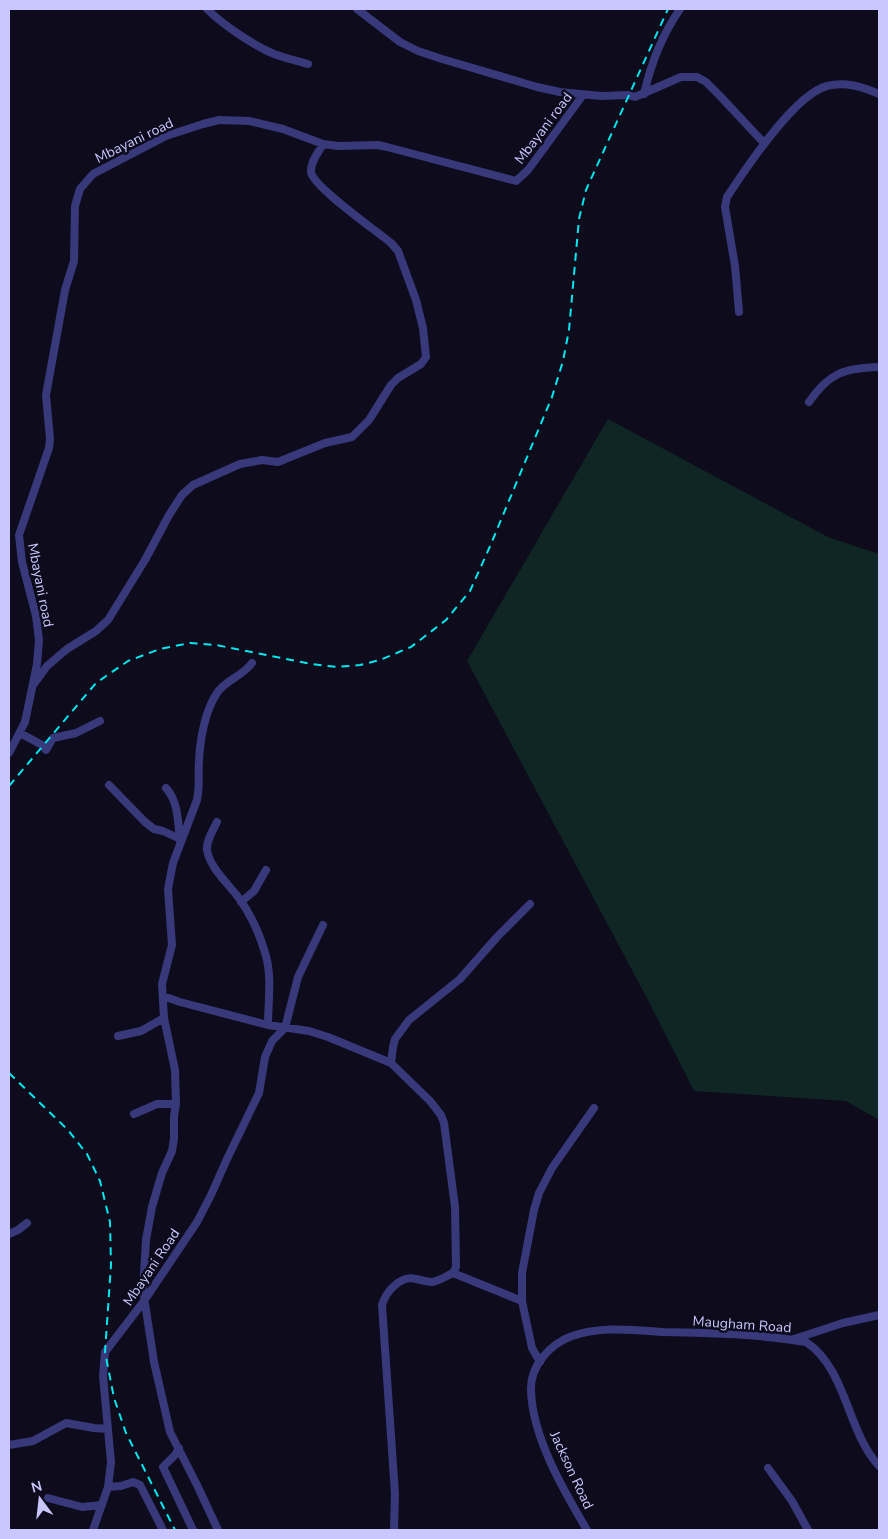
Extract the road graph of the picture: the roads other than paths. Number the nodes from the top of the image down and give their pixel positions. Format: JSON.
{"nodes":[{"id":1,"x":207,"y":9,"type":"edge"},
{"id":2,"x":357,"y":9,"type":"edge"},
{"id":3,"x":680,"y":9,"type":"edge"},
{"id":4,"x":308,"y":64,"type":"dead end"},
{"id":5,"x":644,"y":94,"type":"junction"},
{"id":6,"x":879,"y":94,"type":"edge"},
{"id":7,"x":583,"y":95,"type":"junction"},
{"id":8,"x":764,"y":143,"type":"junction"},
{"id":9,"x":323,"y":144,"type":"junction"},
{"id":10,"x":739,"y":312,"type":"dead end"},
{"id":11,"x":879,"y":367,"type":"edge"},
{"id":12,"x":808,"y":402,"type":"dead end"},
{"id":13,"x":252,"y":663,"type":"dead end"},
{"id":14,"x":32,"y":686,"type":"junction"},
{"id":15,"x":100,"y":722,"type":"dead end"},
{"id":16,"x":20,"y":733,"type":"junction"},
{"id":17,"x":9,"y":753,"type":"edge"},
{"id":18,"x":109,"y":785,"type":"dead end"},
{"id":19,"x":166,"y":788,"type":"dead end"},
{"id":20,"x":217,"y":822,"type":"dead end"},
{"id":21,"x":180,"y":842,"type":"junction"},
{"id":22,"x":266,"y":870,"type":"dead end"},
{"id":23,"x":241,"y":902,"type":"junction"},
{"id":24,"x":530,"y":904,"type":"dead end"},
{"id":25,"x":323,"y":925,"type":"dead end"},
{"id":26,"x":163,"y":996,"type":"junction"},
{"id":27,"x":164,"y":1018,"type":"junction"},
{"id":28,"x":268,"y":1025,"type":"junction"},
{"id":29,"x":285,"y":1028,"type":"junction"},
{"id":30,"x":118,"y":1036,"type":"dead end"},
{"id":31,"x":391,"y":1063,"type":"junction"},
{"id":32,"x":176,"y":1104,"type":"junction"},
{"id":33,"x":594,"y":1108,"type":"dead end"},
{"id":34,"x":134,"y":1114,"type":"dead end"},
{"id":35,"x":27,"y":1223,"type":"dead end"},
{"id":36,"x":9,"y":1234,"type":"edge"},
{"id":37,"x":453,"y":1273,"type":"junction"},
{"id":38,"x":144,"y":1301,"type":"junction"},
{"id":39,"x":522,"y":1301,"type":"junction"},
{"id":40,"x":879,"y":1315,"type":"edge"},
{"id":41,"x":792,"y":1340,"type":"junction"},
{"id":42,"x":540,"y":1362,"type":"junction"},
{"id":43,"x":108,"y":1428,"type":"junction"},
{"id":44,"x":9,"y":1445,"type":"edge"},
{"id":45,"x":179,"y":1448,"type":"junction"},
{"id":46,"x":879,"y":1466,"type":"edge"},
{"id":47,"x":768,"y":1468,"type":"dead end"},
{"id":48,"x":108,"y":1487,"type":"junction"},
{"id":49,"x":48,"y":1498,"type":"dead end"},
{"id":50,"x":102,"y":1505,"type":"junction"},
{"id":51,"x":93,"y":1530,"type":"edge"},
{"id":52,"x":163,"y":1530,"type":"edge"},
{"id":53,"x":193,"y":1530,"type":"edge"},
{"id":54,"x":218,"y":1530,"type":"edge"},
{"id":55,"x":394,"y":1530,"type":"edge"},
{"id":56,"x":587,"y":1530,"type":"edge"},
{"id":57,"x":808,"y":1530,"type":"edge"}],
"edges":[{"from":1,"to":4,"type":"street"},
{"from":2,"to":7,"type":"street"},
{"from":3,"to":5,"type":"street"},
{"from":5,"to":7,"type":"street"},
{"from":5,"to":8,"type":"street"},
{"from":6,"to":8,"type":"street"},
{"from":7,"to":9,"type":"street","name":"Mbayani road"},
{"from":8,"to":10,"type":"street"},
{"from":9,"to":14,"type":"street","name":"Mbayani road"},
{"from":9,"to":14,"type":"street"},
{"from":11,"to":12,"type":"street"},
{"from":13,"to":21,"type":"street"},
{"from":14,"to":16,"type":"street","name":"Mbayani road"},
{"from":15,"to":16,"type":"street"},
{"from":16,"to":17,"type":"street","name":"Mbayani road"},
{"from":18,"to":21,"type":"street"},
{"from":19,"to":21,"type":"street"},
{"from":20,"to":23,"type":"street"},
{"from":21,"to":26,"type":"street"},
{"from":22,"to":23,"type":"street"},
{"from":23,"to":28,"type":"street"},
{"from":24,"to":31,"type":"street"},
{"from":25,"to":29,"type":"street"},
{"from":26,"to":27,"type":"street"},
{"from":26,"to":28,"type":"street"},
{"from":27,"to":30,"type":"street"},
{"from":27,"to":32,"type":"street"},
{"from":28,"to":29,"type":"street"},
{"from":29,"to":31,"type":"street"},
{"from":29,"to":38,"type":"street","name":"Mbayani Road"},
{"from":31,"to":37,"type":"street"},
{"from":32,"to":34,"type":"street"},
{"from":32,"to":38,"type":"street"},
{"from":33,"to":39,"type":"street"},
{"from":35,"to":36,"type":"street"},
{"from":37,"to":39,"type":"street"},
{"from":37,"to":55,"type":"street"},
{"from":38,"to":43,"type":"street","name":"Mbayani Road"},
{"from":38,"to":45,"type":"street"},
{"from":39,"to":42,"type":"street"},
{"from":40,"to":41,"type":"street"},
{"from":41,"to":42,"type":"street","name":"Maugham Road"},
{"from":41,"to":46,"type":"street","name":"Maugham Road"},
{"from":42,"to":56,"type":"street","name":"Jackson Road"},
{"from":43,"to":44,"type":"street"},
{"from":43,"to":48,"type":"street","name":"Mbayani Road"},
{"from":45,"to":53,"type":"street"},
{"from":45,"to":54,"type":"street"},
{"from":47,"to":57,"type":"street"},
{"from":48,"to":50,"type":"street","name":"Mbayani Road"},
{"from":48,"to":52,"type":"street"},
{"from":49,"to":50,"type":"street"},
{"from":50,"to":51,"type":"street","name":"Mbayani Road"}]}
